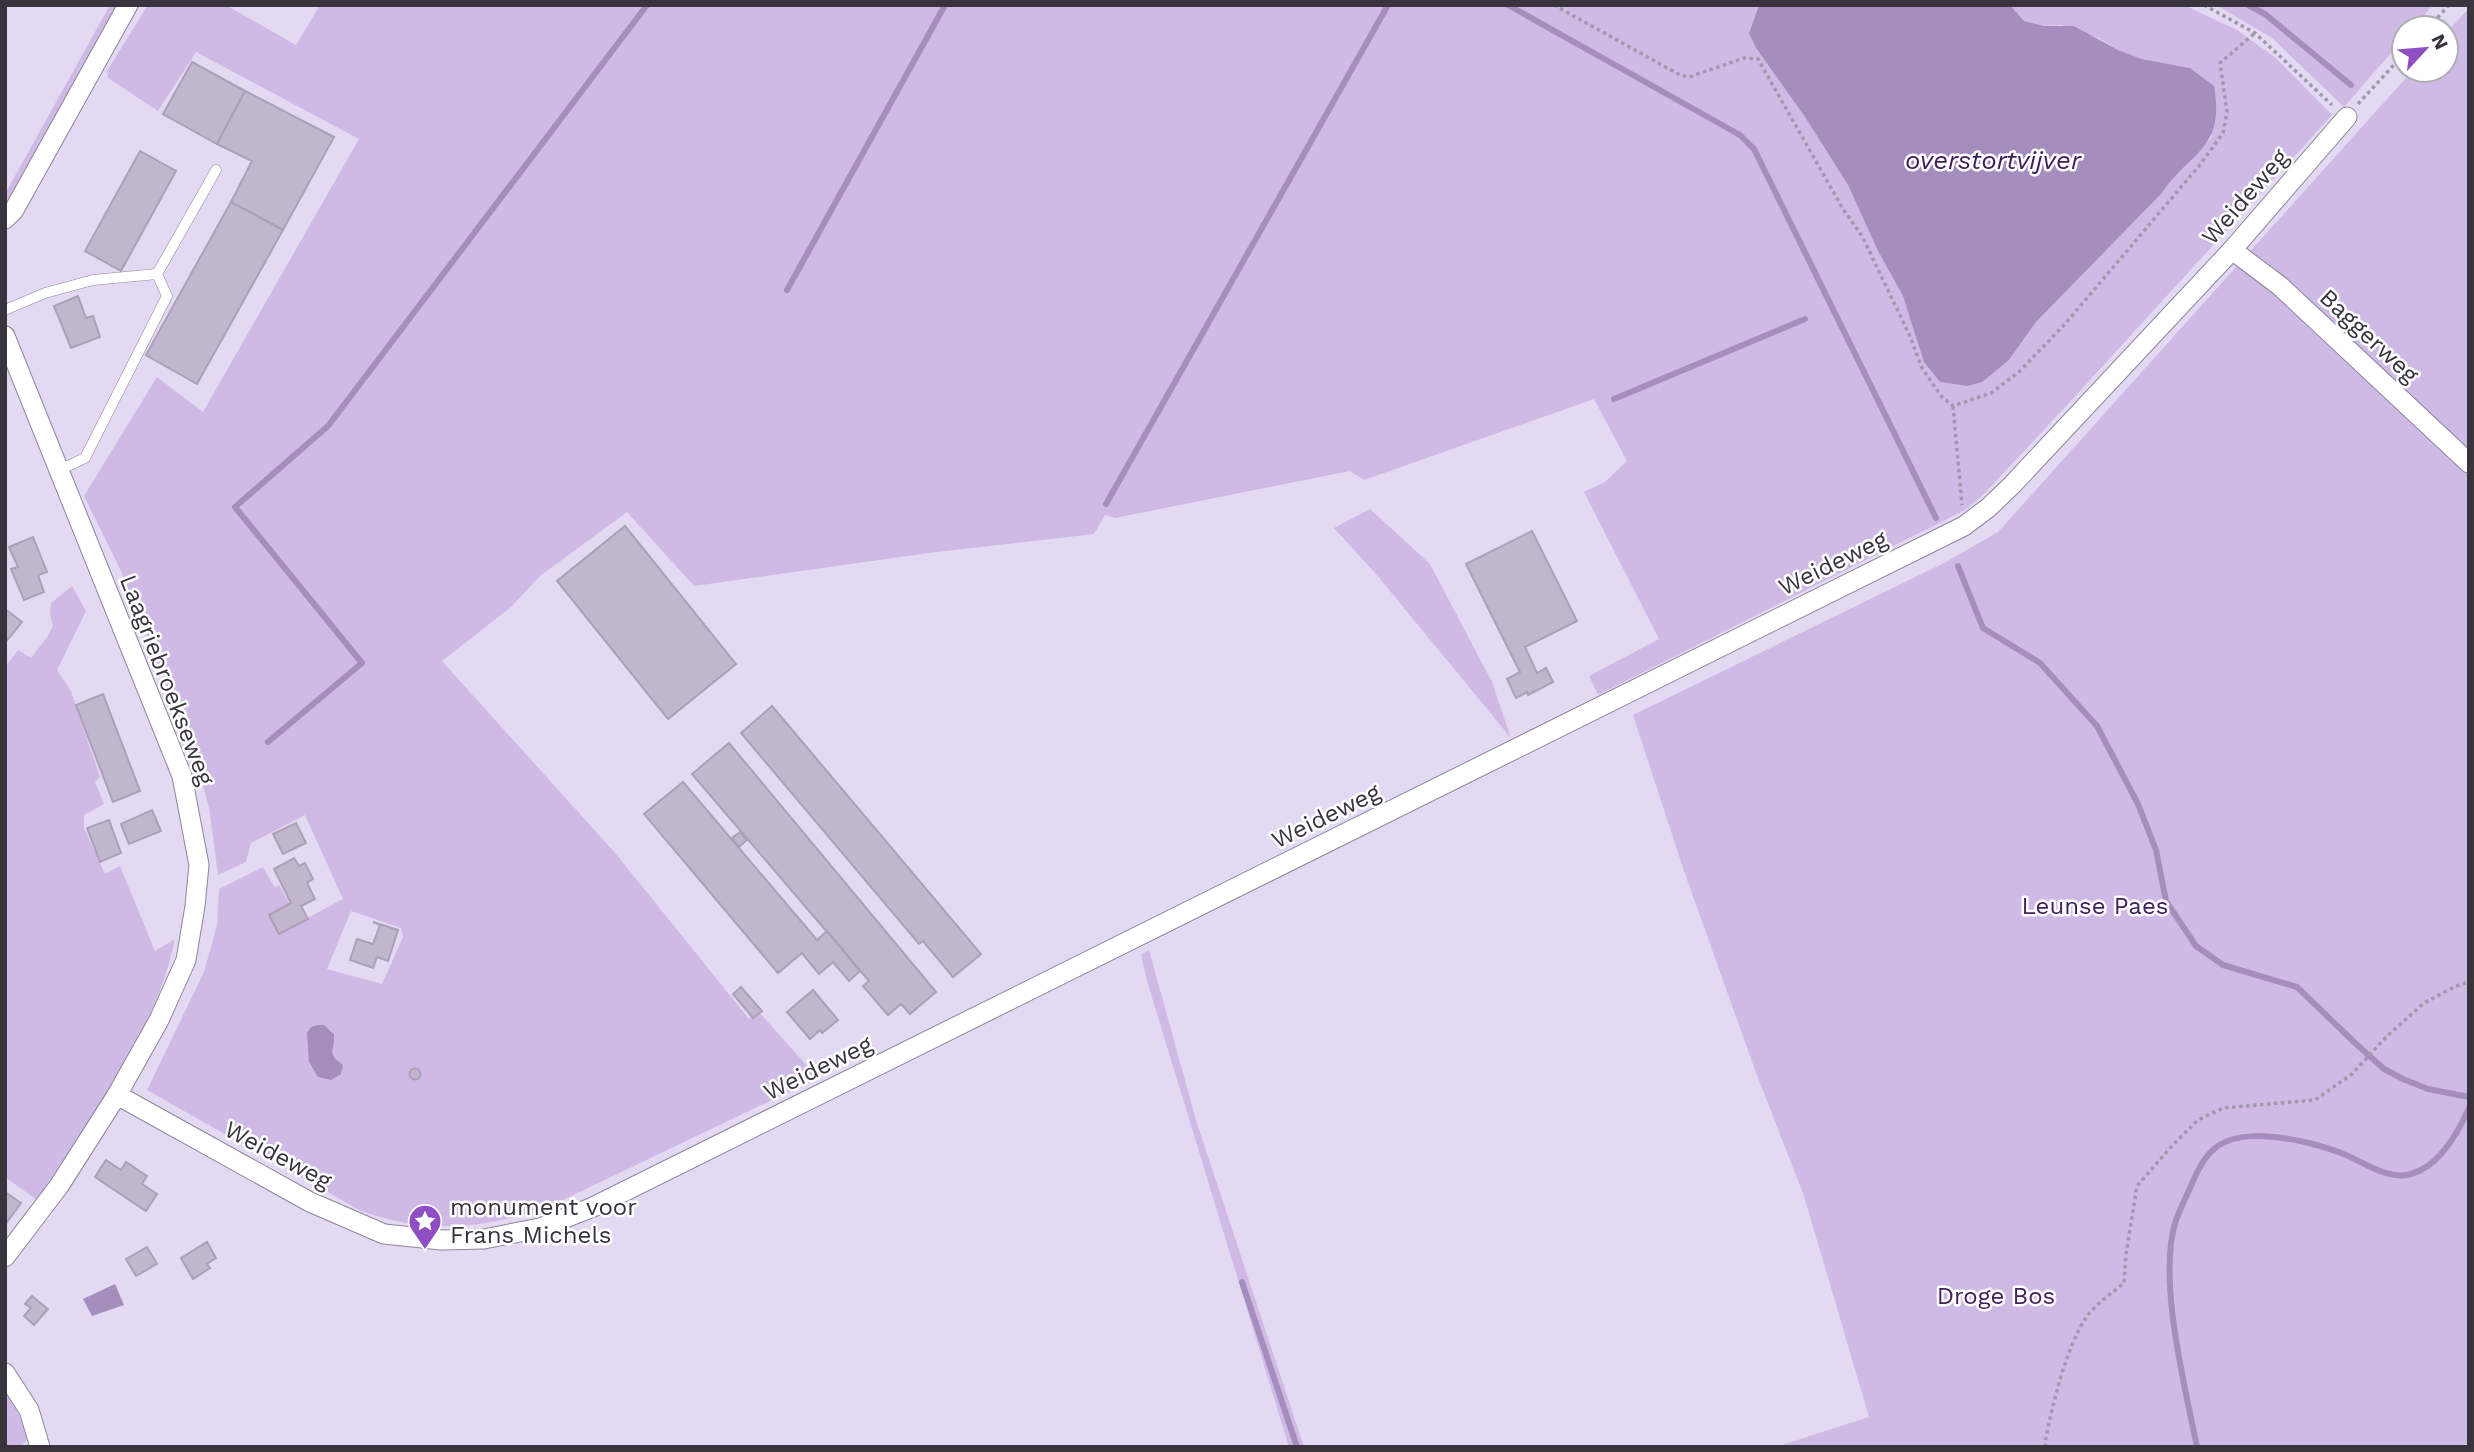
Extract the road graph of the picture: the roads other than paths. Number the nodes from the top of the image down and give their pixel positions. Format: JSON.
{"nodes":[{"id":1,"x":128,"y":5,"type":"edge"},
{"id":2,"x":2347,"y":117,"type":"road end"},
{"id":3,"x":216,"y":170,"type":"dead end"},
{"id":4,"x":5,"y":219,"type":"edge"},
{"id":5,"x":2232,"y":250,"type":"junction"},
{"id":6,"x":158,"y":274,"type":"junction"},
{"id":7,"x":5,"y":310,"type":"edge"},
{"id":8,"x":5,"y":336,"type":"edge"},
{"id":9,"x":2469,"y":463,"type":"edge"},
{"id":10,"x":59,"y":470,"type":"junction"},
{"id":11,"x":117,"y":1095,"type":"junction"},
{"id":12,"x":5,"y":1257,"type":"edge"},
{"id":13,"x":5,"y":1373,"type":"edge"},
{"id":14,"x":40,"y":1447,"type":"edge"}],
"edges":[{"from":1,"to":4,"type":"street"},
{"from":2,"to":5,"type":"street","name":"Weideweg"},
{"from":3,"to":6,"type":"lane"},
{"from":5,"to":9,"type":"street","name":"Baggerweg"},
{"from":5,"to":11,"type":"street","name":"Weideweg"},
{"from":6,"to":7,"type":"lane"},
{"from":6,"to":10,"type":"lane"},
{"from":8,"to":10,"type":"street","name":"Laagriebroekseweg"},
{"from":10,"to":11,"type":"street","name":"Laagriebroekseweg"},
{"from":11,"to":12,"type":"street","name":"Laagriebroekseweg"},
{"from":13,"to":14,"type":"street"}]}
